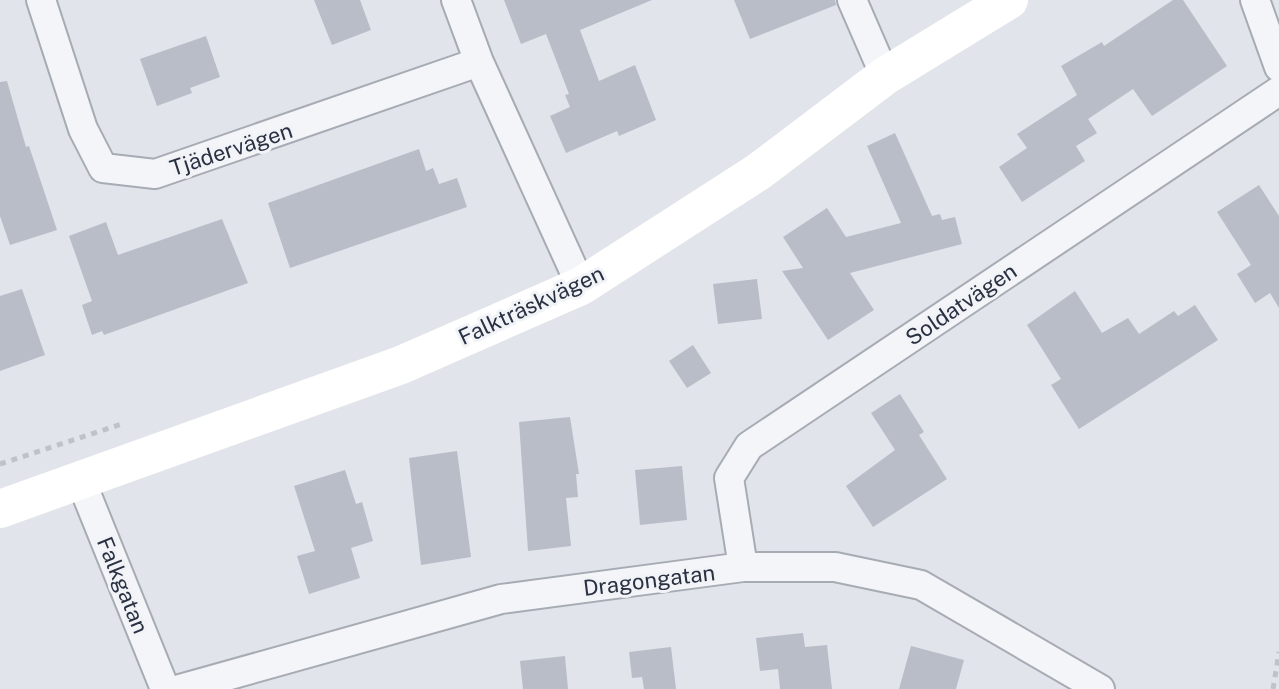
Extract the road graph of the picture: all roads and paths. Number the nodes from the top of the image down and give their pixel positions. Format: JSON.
{"nodes":[{"id":1,"x":41,"y":0,"type":"edge"},
{"id":2,"x":456,"y":0,"type":"edge"},
{"id":3,"x":852,"y":0,"type":"edge"},
{"id":4,"x":1009,"y":0,"type":"edge"},
{"id":5,"x":1255,"y":0,"type":"edge"},
{"id":6,"x":479,"y":62,"type":"junction"},
{"id":7,"x":1279,"y":67,"type":"edge"},
{"id":8,"x":885,"y":76,"type":"junction"},
{"id":9,"x":1279,"y":91,"type":"edge"},
{"id":10,"x":581,"y":286,"type":"junction"},
{"id":11,"x":128,"y":423,"type":"dead end"},
{"id":12,"x":0,"y":464,"type":"edge"},
{"id":13,"x":81,"y":481,"type":"junction"},
{"id":14,"x":0,"y":509,"type":"edge"},
{"id":15,"x":743,"y":567,"type":"junction"},
{"id":16,"x":1279,"y":652,"type":"edge"},
{"id":17,"x":165,"y":689,"type":"edge"},
{"id":18,"x":180,"y":689,"type":"edge"},
{"id":19,"x":1100,"y":689,"type":"edge"},
{"id":20,"x":1273,"y":689,"type":"edge"}],
"edges":[{"from":1,"to":6,"type":"street","name":"Tjädervägen"},
{"from":2,"to":6,"type":"street"},
{"from":3,"to":8,"type":"street"},
{"from":4,"to":8,"type":"street","name":"Falkträskvägen"},
{"from":5,"to":7,"type":"street"},
{"from":6,"to":10,"type":"street"},
{"from":8,"to":10,"type":"street","name":"Falkträskvägen"},
{"from":9,"to":15,"type":"street","name":"Soldatvägen"},
{"from":10,"to":13,"type":"street","name":"Falkträskvägen"},
{"from":11,"to":12,"type":"path"},
{"from":13,"to":14,"type":"street","name":"Falkträskvägen"},
{"from":13,"to":17,"type":"street","name":"Falkgatan"},
{"from":15,"to":18,"type":"street","name":"Dragongatan"},
{"from":15,"to":19,"type":"street","name":"Dragongatan"},
{"from":16,"to":20,"type":"path"}]}
